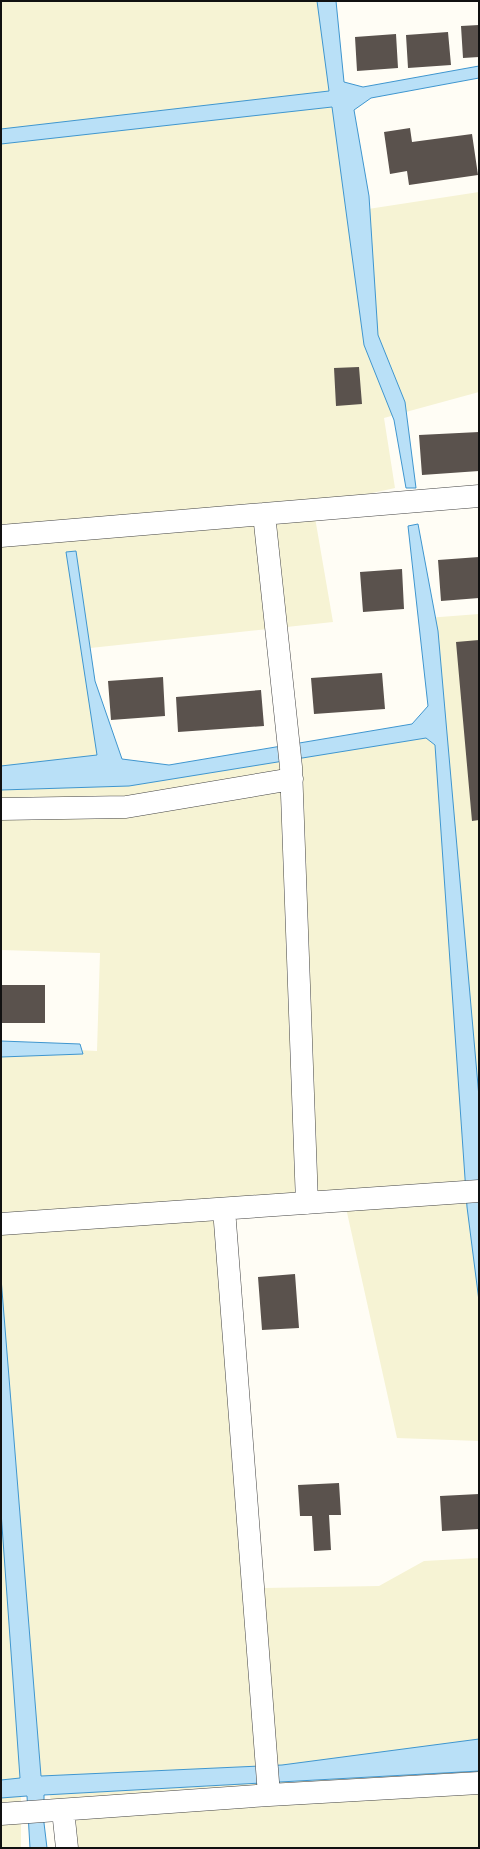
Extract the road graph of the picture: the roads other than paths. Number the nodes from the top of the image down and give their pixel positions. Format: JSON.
{"nodes":[{"id":1,"x":479,"y":496,"type":"edge"},
{"id":2,"x":264,"y":514,"type":"junction"},
{"id":3,"x":1,"y":536,"type":"edge"},
{"id":4,"x":292,"y":773,"type":"junction"},
{"id":5,"x":1,"y":809,"type":"edge"},
{"id":6,"x":470,"y":1192,"type":"edge"},
{"id":7,"x":307,"y":1203,"type":"junction"},
{"id":8,"x":224,"y":1209,"type":"junction"},
{"id":9,"x":3,"y":1224,"type":"edge"},
{"id":10,"x":479,"y":1783,"type":"edge"},
{"id":11,"x":269,"y":1795,"type":"junction"},
{"id":12,"x":55,"y":1811,"type":"junction"},
{"id":13,"x":1,"y":1814,"type":"edge"},
{"id":14,"x":67,"y":1848,"type":"edge"}],
"edges":[{"from":1,"to":2,"type":"street"},
{"from":2,"to":3,"type":"street"},
{"from":2,"to":4,"type":"street"},
{"from":4,"to":5,"type":"street"},
{"from":4,"to":7,"type":"street"},
{"from":6,"to":7,"type":"street"},
{"from":7,"to":8,"type":"street"},
{"from":8,"to":9,"type":"street"},
{"from":8,"to":11,"type":"street"},
{"from":10,"to":11,"type":"street"},
{"from":11,"to":12,"type":"street"},
{"from":12,"to":13,"type":"street"},
{"from":12,"to":14,"type":"street"}]}
